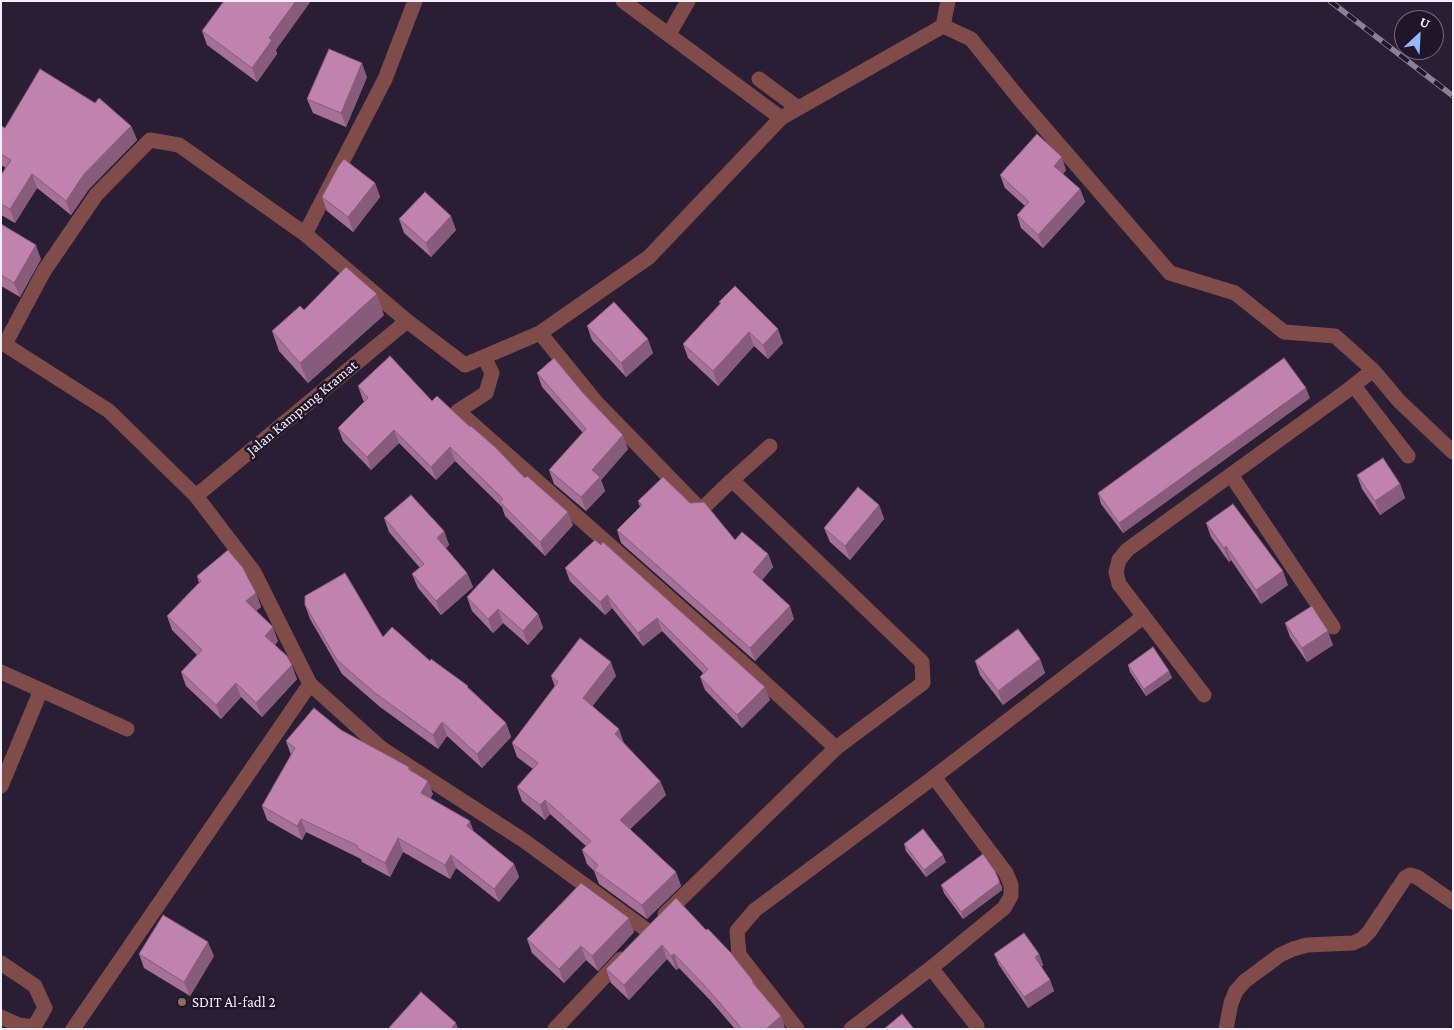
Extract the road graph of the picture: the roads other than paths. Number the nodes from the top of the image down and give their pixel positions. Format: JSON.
{"nodes":[{"id":1,"x":415,"y":1,"type":"edge"},
{"id":2,"x":623,"y":1,"type":"edge"},
{"id":3,"x":688,"y":1,"type":"edge"},
{"id":4,"x":948,"y":1,"type":"edge"},
{"id":5,"x":943,"y":26,"type":"junction"},
{"id":6,"x":669,"y":34,"type":"junction"},
{"id":7,"x":759,"y":79,"type":"dead end"},
{"id":8,"x":798,"y":108,"type":"junction"},
{"id":9,"x":780,"y":118,"type":"junction"},
{"id":10,"x":305,"y":234,"type":"junction"},
{"id":11,"x":407,"y":321,"type":"junction"},
{"id":12,"x":540,"y":333,"type":"junction"},
{"id":13,"x":3,"y":343,"type":"edge"},
{"id":14,"x":484,"y":357,"type":"junction"},
{"id":15,"x":1373,"y":370,"type":"junction"},
{"id":16,"x":1354,"y":386,"type":"junction"},
{"id":17,"x":770,"y":446,"type":"dead end"},
{"id":18,"x":1453,"y":452,"type":"edge"},
{"id":19,"x":1408,"y":456,"type":"dead end"},
{"id":20,"x":1231,"y":475,"type":"junction"},
{"id":21,"x":732,"y":480,"type":"junction"},
{"id":22,"x":196,"y":496,"type":"junction"},
{"id":23,"x":1143,"y":617,"type":"junction"},
{"id":24,"x":1333,"y":627,"type":"dead end"},
{"id":25,"x":1,"y":672,"type":"edge"},
{"id":26,"x":310,"y":684,"type":"junction"},
{"id":27,"x":41,"y":690,"type":"junction"},
{"id":28,"x":1204,"y":695,"type":"dead end"},
{"id":29,"x":127,"y":729,"type":"dead end"},
{"id":30,"x":836,"y":748,"type":"junction"},
{"id":31,"x":934,"y":777,"type":"junction"},
{"id":32,"x":1,"y":786,"type":"edge"},
{"id":33,"x":1453,"y":902,"type":"edge"},
{"id":34,"x":648,"y":931,"type":"junction"},
{"id":35,"x":1,"y":963,"type":"edge"},
{"id":36,"x":931,"y":968,"type":"junction"},
{"id":37,"x":1,"y":1017,"type":"edge"},
{"id":38,"x":977,"y":1026,"type":"dead end"},
{"id":39,"x":73,"y":1029,"type":"edge"},
{"id":40,"x":555,"y":1029,"type":"edge"},
{"id":41,"x":797,"y":1029,"type":"edge"},
{"id":42,"x":851,"y":1029,"type":"edge"},
{"id":43,"x":1226,"y":1029,"type":"edge"}],
"edges":[{"from":1,"to":10,"type":"street"},
{"from":2,"to":6,"type":"street"},
{"from":3,"to":6,"type":"street"},
{"from":4,"to":5,"type":"street"},
{"from":5,"to":8,"type":"street"},
{"from":5,"to":15,"type":"street"},
{"from":6,"to":9,"type":"street"},
{"from":7,"to":8,"type":"street"},
{"from":8,"to":9,"type":"street"},
{"from":9,"to":12,"type":"street"},
{"from":10,"to":11,"type":"street"},
{"from":10,"to":13,"type":"street"},
{"from":11,"to":14,"type":"street"},
{"from":11,"to":22,"type":"street","name":"Jalan Kampung Kramat"},
{"from":12,"to":14,"type":"street"},
{"from":12,"to":21,"type":"street"},
{"from":13,"to":22,"type":"street"},
{"from":14,"to":30,"type":"street"},
{"from":15,"to":16,"type":"street"},
{"from":15,"to":18,"type":"street"},
{"from":16,"to":19,"type":"street"},
{"from":16,"to":20,"type":"street"},
{"from":17,"to":21,"type":"street"},
{"from":20,"to":23,"type":"street"},
{"from":20,"to":24,"type":"street"},
{"from":21,"to":30,"type":"street"},
{"from":22,"to":26,"type":"street"},
{"from":23,"to":28,"type":"street"},
{"from":23,"to":31,"type":"street"},
{"from":25,"to":27,"type":"street"},
{"from":26,"to":34,"type":"street"},
{"from":26,"to":39,"type":"street"},
{"from":27,"to":29,"type":"street"},
{"from":27,"to":32,"type":"street"},
{"from":30,"to":34,"type":"street"},
{"from":31,"to":36,"type":"street"},
{"from":31,"to":41,"type":"street"},
{"from":33,"to":43,"type":"street"},
{"from":34,"to":40,"type":"street"},
{"from":35,"to":37,"type":"street"},
{"from":36,"to":38,"type":"street"},
{"from":36,"to":42,"type":"street"}]}
